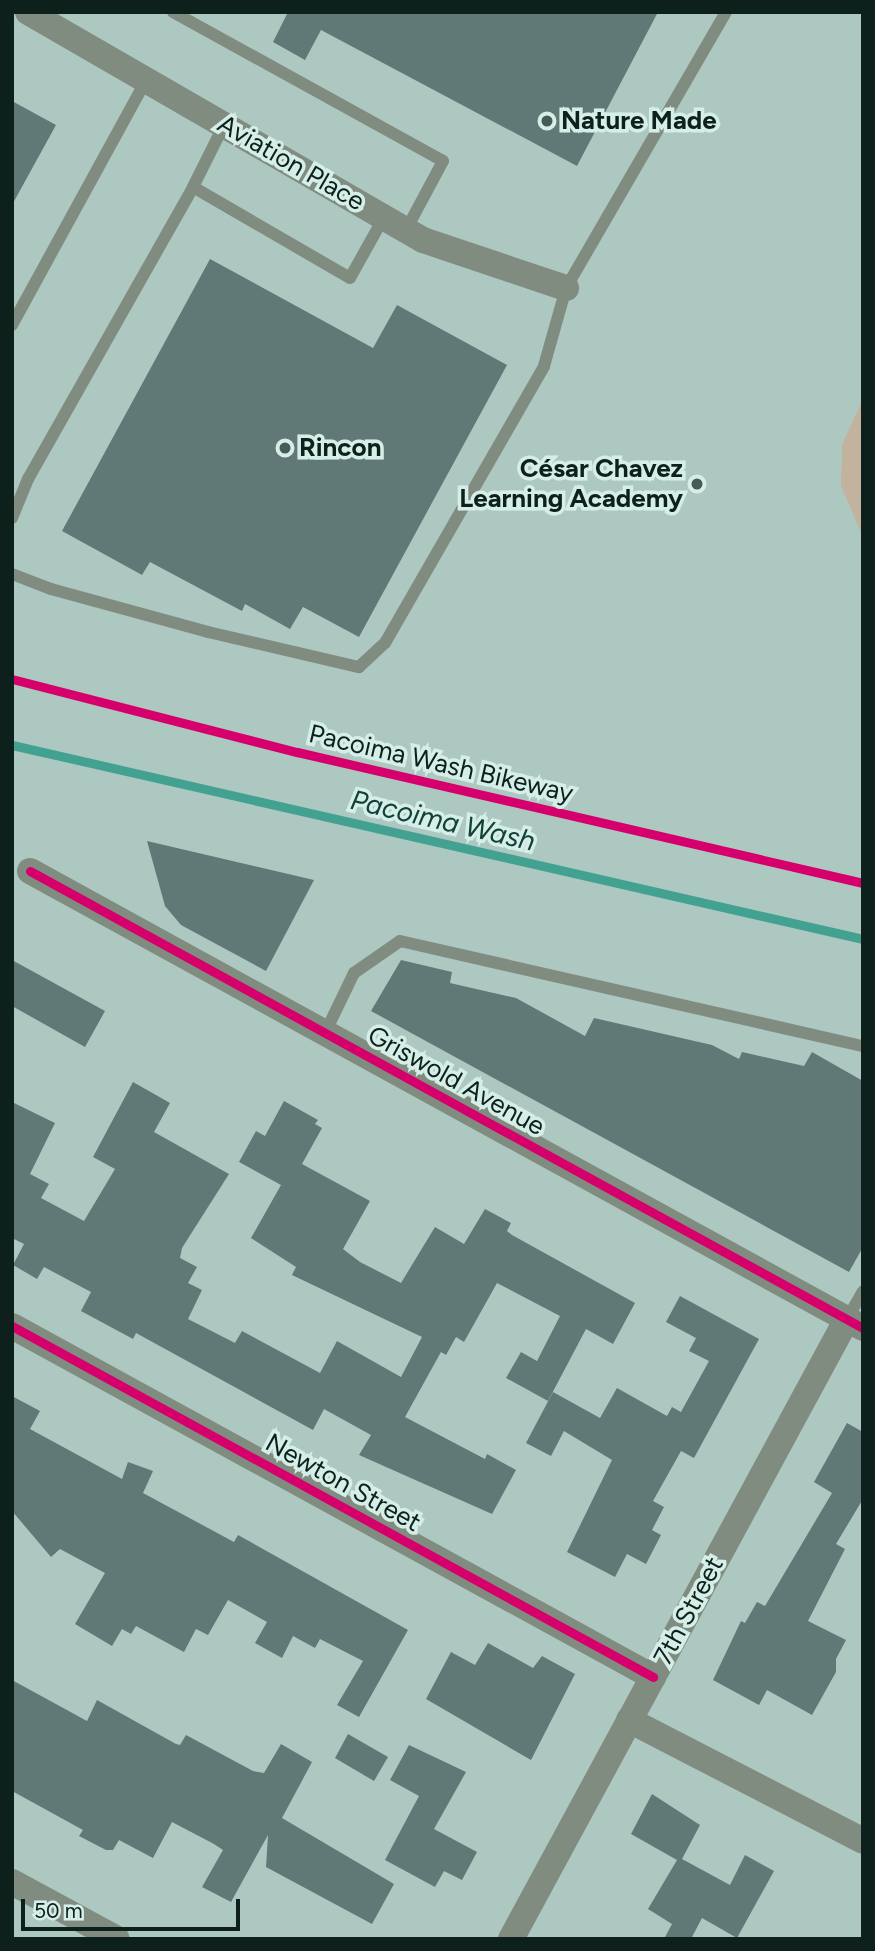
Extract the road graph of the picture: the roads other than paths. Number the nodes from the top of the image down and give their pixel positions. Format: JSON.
{"nodes":[{"id":1,"x":28,"y":12,"type":"edge"},
{"id":2,"x":173,"y":12,"type":"edge"},
{"id":3,"x":726,"y":12,"type":"edge"},
{"id":4,"x":146,"y":80,"type":"junction"},
{"id":5,"x":224,"y":125,"type":"junction"},
{"id":6,"x":193,"y":187,"type":"junction"},
{"id":7,"x":395,"y":223,"type":"junction"},
{"id":8,"x":566,"y":288,"type":"junction"},
{"id":9,"x":12,"y":325,"type":"edge"},
{"id":10,"x":12,"y":519,"type":"edge"},
{"id":11,"x":12,"y":574,"type":"edge"},
{"id":12,"x":30,"y":871,"type":"dead end"},
{"id":13,"x":325,"y":1033,"type":"junction"},
{"id":14,"x":863,"y":1046,"type":"edge"},
{"id":15,"x":863,"y":1291,"type":"edge"},
{"id":16,"x":855,"y":1324,"type":"edge"},
{"id":17,"x":12,"y":1326,"type":"edge"},
{"id":18,"x":653,"y":1677,"type":"junction"},
{"id":19,"x":629,"y":1720,"type":"junction"},
{"id":20,"x":863,"y":1841,"type":"edge"},
{"id":21,"x":12,"y":1881,"type":"edge"},
{"id":22,"x":117,"y":1939,"type":"edge"},
{"id":23,"x":510,"y":1939,"type":"edge"}],
"edges":[{"from":1,"to":4,"type":"street","name":"Aviation Place"},
{"from":2,"to":7,"type":"lane"},
{"from":3,"to":8,"type":"lane"},
{"from":4,"to":5,"type":"street","name":"Aviation Place"},
{"from":4,"to":9,"type":"lane"},
{"from":5,"to":6,"type":"lane"},
{"from":5,"to":7,"type":"street","name":"Aviation Place"},
{"from":6,"to":7,"type":"lane"},
{"from":6,"to":10,"type":"lane"},
{"from":7,"to":8,"type":"street","name":"Aviation Place"},
{"from":8,"to":11,"type":"lane"},
{"from":12,"to":13,"type":"street","name":"Griswold Avenue"},
{"from":13,"to":14,"type":"lane"},
{"from":13,"to":16,"type":"street","name":"Griswold Avenue"},
{"from":15,"to":16,"type":"lane"},
{"from":16,"to":18,"type":"street","name":"7th Street"},
{"from":17,"to":18,"type":"street","name":"Newton Street"},
{"from":18,"to":19,"type":"street","name":"7th Street"},
{"from":19,"to":20,"type":"street"},
{"from":19,"to":23,"type":"street","name":"7th Street"},
{"from":21,"to":22,"type":"street"}]}
